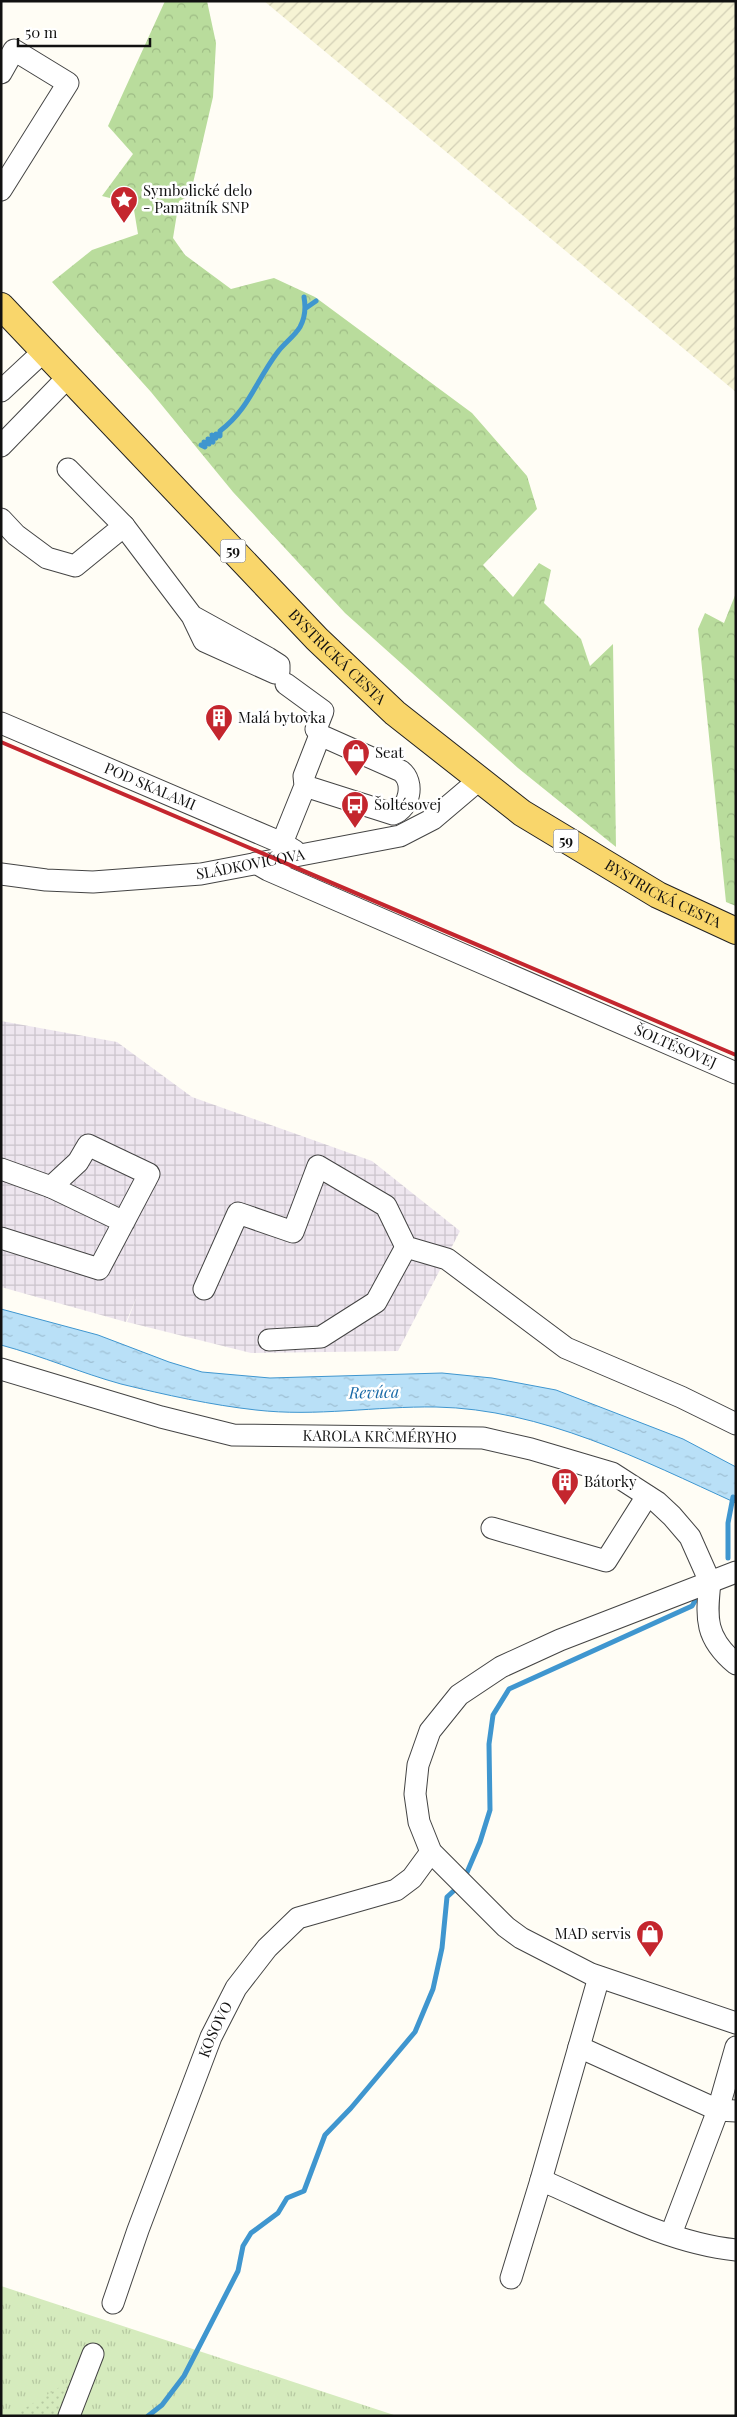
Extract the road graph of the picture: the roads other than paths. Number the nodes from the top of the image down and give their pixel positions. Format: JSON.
{"nodes":[{"id":1,"x":1,"y":73,"type":"edge"},
{"id":2,"x":1,"y":190,"type":"edge"},
{"id":3,"x":5,"y":317,"type":"edge"},
{"id":4,"x":44,"y":351,"type":"junction"},
{"id":5,"x":68,"y":377,"type":"junction"},
{"id":6,"x":1,"y":391,"type":"edge"},
{"id":7,"x":1,"y":446,"type":"edge"},
{"id":8,"x":68,"y":469,"type":"dead end"},
{"id":9,"x":1,"y":518,"type":"edge"},
{"id":10,"x":124,"y":526,"type":"junction"},
{"id":11,"x":8,"y":539,"type":"edge"},
{"id":12,"x":192,"y":616,"type":"dead end"},
{"id":13,"x":286,"y":684,"type":"dead end"},
{"id":14,"x":1,"y":723,"type":"edge"},
{"id":15,"x":320,"y":735,"type":"junction"},
{"id":16,"x":479,"y":780,"type":"junction"},
{"id":17,"x":305,"y":786,"type":"junction"},
{"id":18,"x":291,"y":848,"type":"junction"},
{"id":19,"x":256,"y":863,"type":"junction"},
{"id":20,"x":1,"y":874,"type":"edge"},
{"id":21,"x":736,"y":931,"type":"edge"},
{"id":22,"x":736,"y":1073,"type":"edge"},
{"id":23,"x":1,"y":1169,"type":"edge"},
{"id":24,"x":51,"y":1187,"type":"junction"},
{"id":25,"x":124,"y":1222,"type":"junction"},
{"id":26,"x":1,"y":1238,"type":"edge"},
{"id":27,"x":406,"y":1247,"type":"junction"},
{"id":28,"x":204,"y":1289,"type":"dead end"},
{"id":29,"x":269,"y":1340,"type":"dead end"},
{"id":30,"x":1,"y":1369,"type":"edge"},
{"id":31,"x":736,"y":1424,"type":"edge"},
{"id":32,"x":647,"y":1496,"type":"junction"},
{"id":33,"x":492,"y":1528,"type":"dead end"},
{"id":34,"x":736,"y":1572,"type":"edge"},
{"id":35,"x":710,"y":1582,"type":"junction"},
{"id":36,"x":736,"y":1664,"type":"edge"},
{"id":37,"x":431,"y":1852,"type":"junction"},
{"id":38,"x":599,"y":1977,"type":"junction"},
{"id":39,"x":736,"y":2023,"type":"edge"},
{"id":40,"x":579,"y":2047,"type":"junction"},
{"id":41,"x":736,"y":2047,"type":"edge"},
{"id":42,"x":727,"y":2110,"type":"edge"},
{"id":43,"x":541,"y":2180,"type":"junction"},
{"id":44,"x":671,"y":2234,"type":"junction"},
{"id":45,"x":736,"y":2250,"type":"edge"},
{"id":46,"x":511,"y":2278,"type":"dead end"},
{"id":47,"x":113,"y":2303,"type":"dead end"},
{"id":48,"x":93,"y":2354,"type":"dead end"},
{"id":49,"x":69,"y":2416,"type":"edge"}],
"edges":[{"from":1,"to":2,"type":"street"},
{"from":3,"to":4,"type":"main road","name":"BYSTRICKÁ CESTA","number":"59"},
{"from":4,"to":5,"type":"main road","name":"BYSTRICKÁ CESTA","number":"59"},
{"from":4,"to":6,"type":"street"},
{"from":5,"to":7,"type":"street"},
{"from":5,"to":16,"type":"main road","name":"BYSTRICKÁ CESTA","number":"59"},
{"from":8,"to":10,"type":"street"},
{"from":9,"to":11,"type":"street"},
{"from":10,"to":11,"type":"street"},
{"from":10,"to":12,"type":"street"},
{"from":13,"to":15,"type":"street"},
{"from":14,"to":18,"type":"street","name":"POD SKALAMI"},
{"from":15,"to":17,"type":"street"},
{"from":15,"to":17,"type":"street"},
{"from":16,"to":18,"type":"street","name":"SLÁDKOVIČOVA"},
{"from":16,"to":21,"type":"main road","name":"BYSTRICKÁ CESTA","number":"59"},
{"from":17,"to":18,"type":"street"},
{"from":18,"to":19,"type":"street","name":"SLÁDKOVIČOVA"},
{"from":19,"to":20,"type":"street","name":"SLÁDKOVIČOVA"},
{"from":19,"to":22,"type":"street","name":"ŠOLTÉSOVEJ"},
{"from":23,"to":24,"type":"street"},
{"from":24,"to":25,"type":"street"},
{"from":24,"to":25,"type":"street"},
{"from":25,"to":26,"type":"street"},
{"from":27,"to":28,"type":"street"},
{"from":27,"to":29,"type":"street"},
{"from":27,"to":31,"type":"street"},
{"from":30,"to":32,"type":"street","name":"KAROLA KRČMÉRYHO"},
{"from":32,"to":33,"type":"street"},
{"from":32,"to":35,"type":"street","name":"KAROLA KRČMÉRYHO"},
{"from":34,"to":35,"type":"street"},
{"from":35,"to":36,"type":"street"},
{"from":35,"to":37,"type":"street"},
{"from":37,"to":38,"type":"street"},
{"from":37,"to":47,"type":"street","name":"KOSOVO"},
{"from":38,"to":39,"type":"street"},
{"from":38,"to":40,"type":"street"},
{"from":40,"to":42,"type":"street"},
{"from":40,"to":43,"type":"street"},
{"from":41,"to":42,"type":"street"},
{"from":42,"to":44,"type":"street"},
{"from":43,"to":44,"type":"street"},
{"from":43,"to":46,"type":"street"},
{"from":44,"to":45,"type":"street"},
{"from":48,"to":49,"type":"street"}]}
